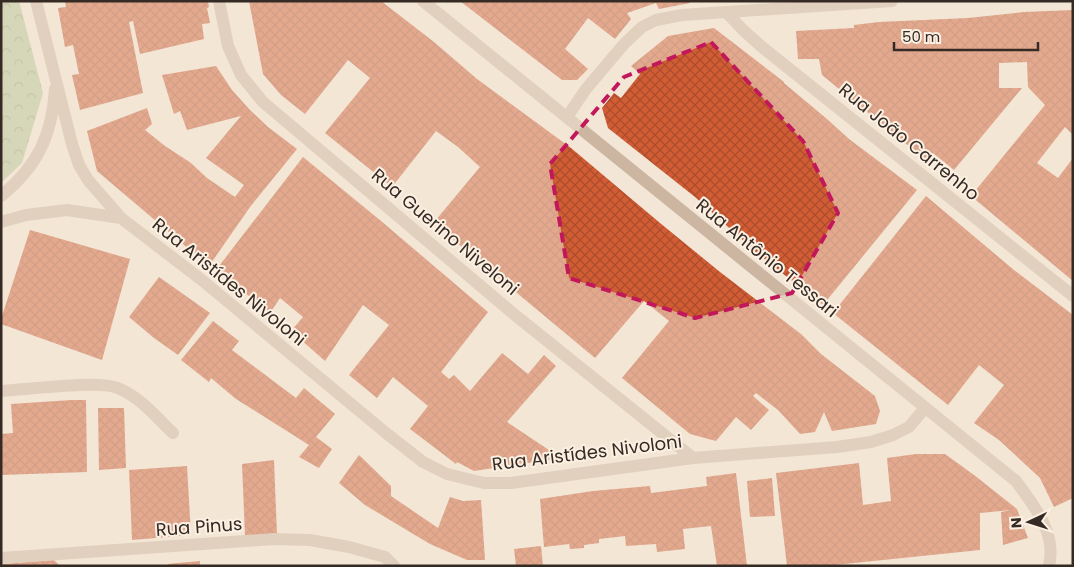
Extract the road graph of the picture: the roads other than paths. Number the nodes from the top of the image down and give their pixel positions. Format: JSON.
{"nodes":[{"id":1,"x":36,"y":1,"type":"edge"},
{"id":2,"x":219,"y":1,"type":"edge"},
{"id":3,"x":423,"y":1,"type":"edge"},
{"id":4,"x":892,"y":1,"type":"edge"},
{"id":5,"x":727,"y":13,"type":"junction"},
{"id":6,"x":56,"y":76,"type":"junction"},
{"id":7,"x":567,"y":117,"type":"junction"},
{"id":8,"x":1,"y":196,"type":"edge"},
{"id":9,"x":121,"y":218,"type":"junction"},
{"id":10,"x":1,"y":222,"type":"edge"},
{"id":11,"x":1073,"y":296,"type":"edge"},
{"id":12,"x":1,"y":391,"type":"edge"},
{"id":13,"x":924,"y":408,"type":"junction"},
{"id":14,"x":173,"y":434,"type":"dead end"},
{"id":15,"x":693,"y":458,"type":"junction"},
{"id":16,"x":1,"y":558,"type":"edge"},
{"id":17,"x":394,"y":566,"type":"edge"},
{"id":18,"x":1049,"y":566,"type":"edge"}],
"edges":[{"from":1,"to":6,"type":"street","name":"Rua Aristídes Nivoloni"},
{"from":2,"to":15,"type":"street","name":"Rua Guerino Niveloni"},
{"from":3,"to":7,"type":"street","name":"Rua Antônio Tessari"},
{"from":4,"to":5,"type":"street"},
{"from":5,"to":7,"type":"street"},
{"from":5,"to":11,"type":"street","name":"Rua João Carrenho"},
{"from":6,"to":8,"type":"street"},
{"from":6,"to":9,"type":"street","name":"Rua Aristídes Nivoloni"},
{"from":7,"to":13,"type":"street","name":"Rua Antônio Tessari"},
{"from":9,"to":10,"type":"street"},
{"from":9,"to":15,"type":"street","name":"Rua Aristídes Nivoloni"},
{"from":12,"to":14,"type":"street"},
{"from":13,"to":15,"type":"street","name":"Rua Aristídes Nivoloni"},
{"from":13,"to":18,"type":"street","name":"Rua Antônio Tessari"},
{"from":16,"to":17,"type":"street","name":"Rua Pinus"}]}
